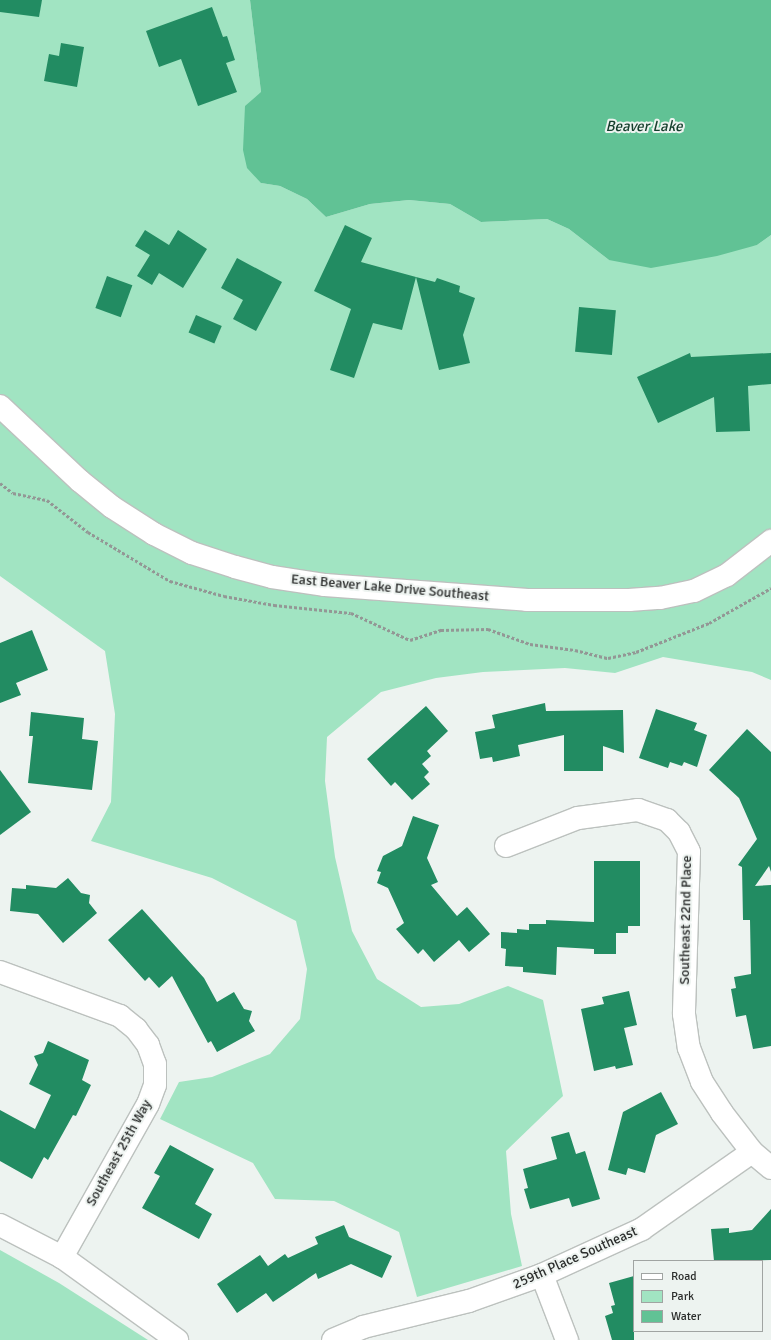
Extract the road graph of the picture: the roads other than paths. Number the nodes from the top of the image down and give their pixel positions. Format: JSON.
{"nodes":[{"id":1,"x":0,"y":406,"type":"edge"},
{"id":2,"x":771,"y":541,"type":"edge"},
{"id":3,"x":506,"y":846,"type":"dead end"},
{"id":4,"x":0,"y":972,"type":"edge"},
{"id":5,"x":752,"y":1152,"type":"junction"},
{"id":6,"x":771,"y":1168,"type":"edge"},
{"id":7,"x":0,"y":1225,"type":"edge"},
{"id":8,"x":62,"y":1257,"type":"junction"},
{"id":9,"x":542,"y":1276,"type":"junction"},
{"id":10,"x":177,"y":1340,"type":"edge"},
{"id":11,"x":333,"y":1340,"type":"edge"},
{"id":12,"x":567,"y":1340,"type":"edge"}],
"edges":[{"from":1,"to":2,"type":"street","name":"East Beaver Lake Drive Southeast"},
{"from":3,"to":5,"type":"street","name":"Southeast 22nd Place"},
{"from":4,"to":8,"type":"street","name":"Southeast 25th Way"},
{"from":5,"to":6,"type":"street","name":"Southeast 22nd Place"},
{"from":5,"to":9,"type":"street","name":"259th Place Southeast"},
{"from":7,"to":8,"type":"street"},
{"from":8,"to":10,"type":"street"},
{"from":9,"to":11,"type":"street","name":"259th Place Southeast"},
{"from":9,"to":12,"type":"street"}]}
